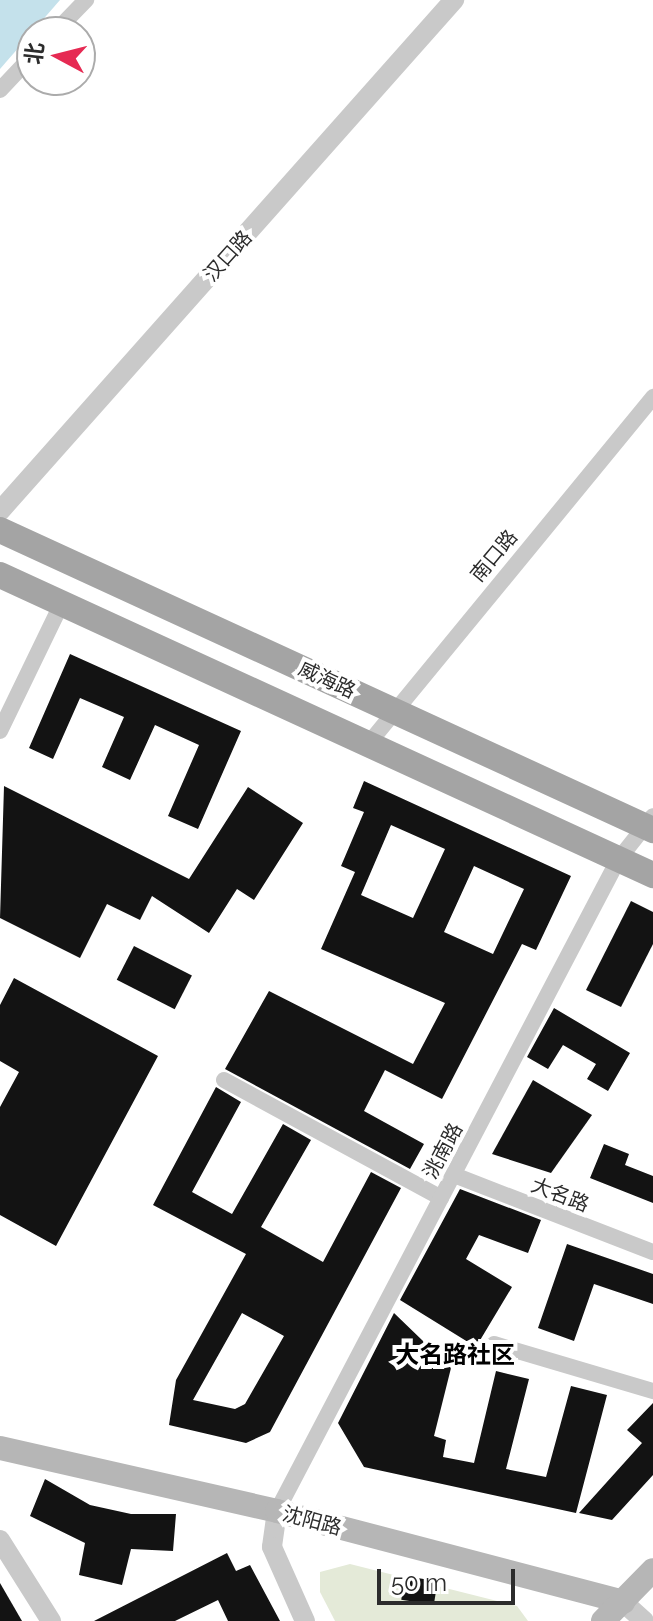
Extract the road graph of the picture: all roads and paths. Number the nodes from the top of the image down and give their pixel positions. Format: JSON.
{"nodes":[{"id":1,"x":86,"y":0,"type":"edge"},
{"id":2,"x":454,"y":0,"type":"edge"},
{"id":3,"x":70,"y":16,"type":"edge"},
{"id":4,"x":16,"y":73,"type":"edge"},
{"id":5,"x":0,"y":90,"type":"edge"},
{"id":6,"x":653,"y":397,"type":"edge"},
{"id":7,"x":0,"y":511,"type":"edge"},
{"id":8,"x":0,"y":530,"type":"edge"},
{"id":9,"x":0,"y":575,"type":"edge"},
{"id":10,"x":61,"y":605,"type":"junction"},
{"id":11,"x":393,"y":710,"type":"junction"},
{"id":12,"x":0,"y":731,"type":"edge"},
{"id":13,"x":369,"y":743,"type":"junction"},
{"id":14,"x":649,"y":824,"type":"edge"},
{"id":15,"x":618,"y":860,"type":"junction"},
{"id":16,"x":653,"y":875,"type":"edge"},
{"id":17,"x":224,"y":1080,"type":"dead end"},
{"id":18,"x":454,"y":1175,"type":"junction"},
{"id":19,"x":441,"y":1198,"type":"junction"},
{"id":20,"x":653,"y":1252,"type":"edge"},
{"id":21,"x":494,"y":1344,"type":"dead end"},
{"id":22,"x":653,"y":1391,"type":"edge"},
{"id":23,"x":0,"y":1448,"type":"edge"},
{"id":24,"x":277,"y":1511,"type":"junction"},
{"id":25,"x":0,"y":1540,"type":"edge"},
{"id":26,"x":653,"y":1570,"type":"edge"},
{"id":27,"x":623,"y":1602,"type":"junction"},
{"id":28,"x":51,"y":1621,"type":"edge"},
{"id":29,"x":305,"y":1621,"type":"edge"},
{"id":30,"x":603,"y":1621,"type":"edge"},
{"id":31,"x":644,"y":1621,"type":"edge"}],
"edges":[{"from":1,"to":3,"type":"street"},
{"from":2,"to":7,"type":"street","name":"汉口路"},
{"from":4,"to":5,"type":"street"},
{"from":6,"to":11,"type":"street","name":"南口路"},
{"from":8,"to":11,"type":"main road","name":"威海路"},
{"from":9,"to":10,"type":"main road","name":"威海路"},
{"from":10,"to":12,"type":"street"},
{"from":10,"to":13,"type":"main road","name":"威海路"},
{"from":11,"to":13,"type":"street","name":"南口路"},
{"from":11,"to":14,"type":"main road","name":"威海路"},
{"from":13,"to":15,"type":"main road","name":"威海路"},
{"from":14,"to":15,"type":"street","name":"洮南路"},
{"from":15,"to":16,"type":"main road","name":"威海路"},
{"from":15,"to":18,"type":"street","name":"洮南路"},
{"from":17,"to":19,"type":"street"},
{"from":18,"to":19,"type":"street","name":"洮南路"},
{"from":18,"to":20,"type":"street","name":"大名路"},
{"from":19,"to":24,"type":"street","name":"洮南路"},
{"from":21,"to":22,"type":"street"},
{"from":23,"to":24,"type":"main road","name":"沈阳路"},
{"from":24,"to":27,"type":"main road","name":"沈阳路"},
{"from":24,"to":29,"type":"street"},
{"from":25,"to":28,"type":"street"},
{"from":26,"to":27,"type":"main road"},
{"from":27,"to":30,"type":"main road"},
{"from":27,"to":31,"type":"street"}]}
